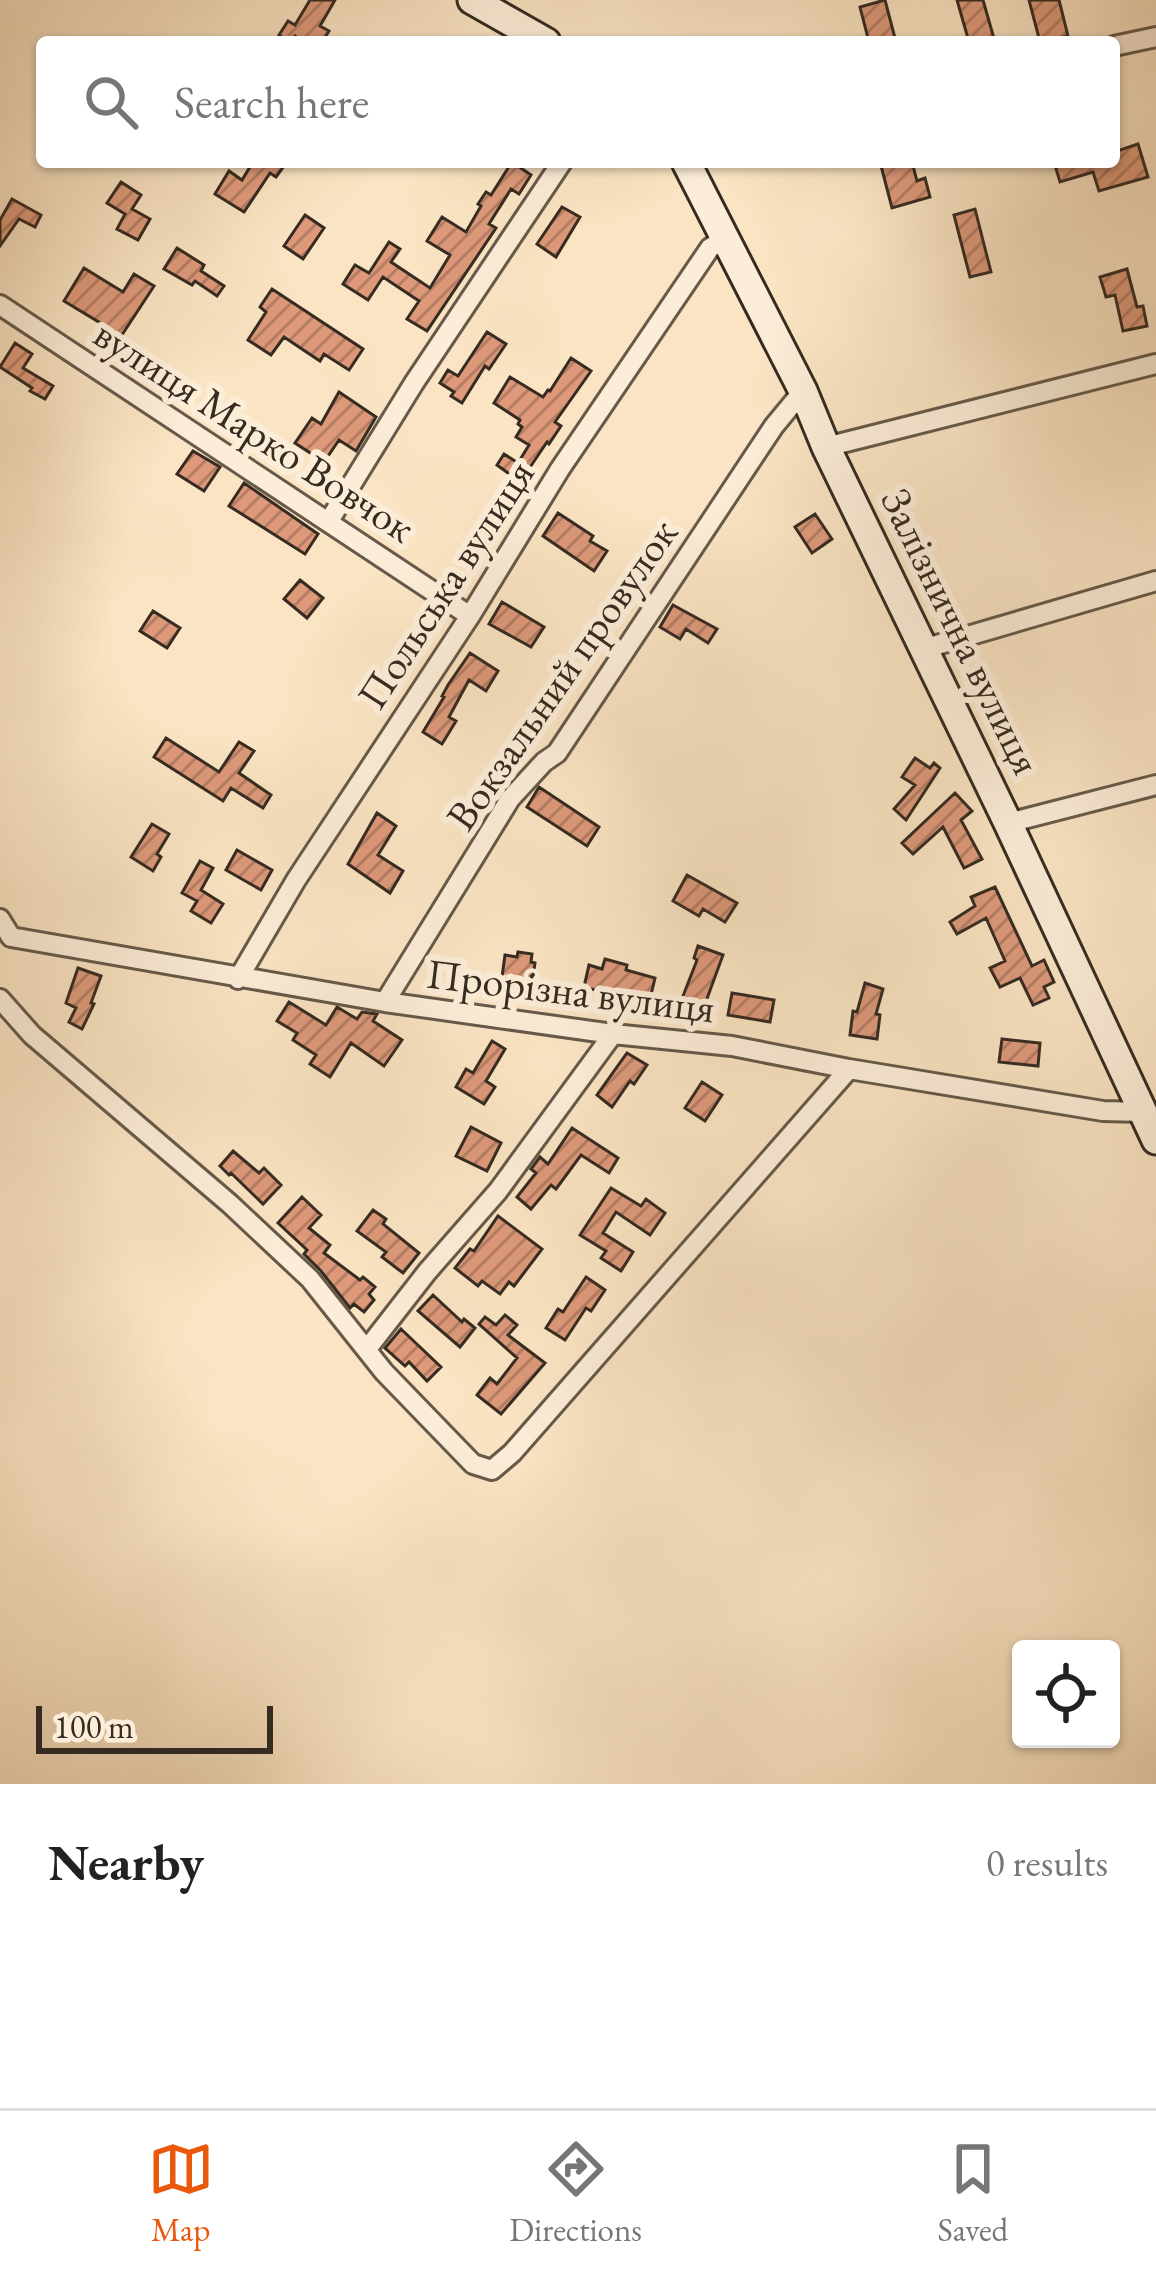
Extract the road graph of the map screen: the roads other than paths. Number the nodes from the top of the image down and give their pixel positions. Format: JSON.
{"nodes":[{"id":1,"x":472,"y":0,"type":"edge"},
{"id":2,"x":535,"y":36,"type":"edge"},
{"id":3,"x":1156,"y":37,"type":"edge"},
{"id":4,"x":1120,"y":45,"type":"edge"},
{"id":5,"x":558,"y":168,"type":"edge"},
{"id":6,"x":689,"y":168,"type":"edge"},
{"id":7,"x":725,"y":238,"type":"junction"},
{"id":8,"x":0,"y":305,"type":"edge"},
{"id":9,"x":1156,"y":364,"type":"edge"},
{"id":10,"x":803,"y":392,"type":"junction"},
{"id":11,"x":826,"y":447,"type":"junction"},
{"id":12,"x":329,"y":521,"type":"junction"},
{"id":13,"x":1156,"y":580,"type":"edge"},
{"id":14,"x":470,"y":616,"type":"junction"},
{"id":15,"x":923,"y":649,"type":"junction"},
{"id":16,"x":1156,"y":785,"type":"edge"},
{"id":17,"x":1008,"y":823,"type":"junction"},
{"id":18,"x":0,"y":919,"type":"edge"},
{"id":19,"x":6,"y":944,"type":"edge"},
{"id":20,"x":238,"y":979,"type":"junction"},
{"id":21,"x":0,"y":999,"type":"edge"},
{"id":22,"x":385,"y":1002,"type":"junction"},
{"id":23,"x":613,"y":1034,"type":"junction"},
{"id":24,"x":849,"y":1070,"type":"junction"},
{"id":25,"x":1152,"y":1128,"type":"edge"},
{"id":26,"x":367,"y":1348,"type":"junction"}],
"edges":[{"from":1,"to":2,"type":"street"},
{"from":3,"to":4,"type":"street"},
{"from":5,"to":12,"type":"street"},
{"from":6,"to":7,"type":"street","name":"Залізнична вулиця"},
{"from":7,"to":10,"type":"street","name":"Залізнична вулиця"},
{"from":7,"to":14,"type":"street","name":"Польська вулиця"},
{"from":8,"to":12,"type":"street","name":"вулиця Марко Вовчок"},
{"from":9,"to":11,"type":"street"},
{"from":10,"to":11,"type":"street","name":"Залізнична вулиця"},
{"from":10,"to":22,"type":"street","name":"Вокзальний провулок"},
{"from":11,"to":15,"type":"street","name":"Залізнична вулиця"},
{"from":12,"to":14,"type":"street","name":"вулиця Марко Вовчок"},
{"from":13,"to":15,"type":"street"},
{"from":14,"to":20,"type":"street","name":"Польська вулиця"},
{"from":15,"to":17,"type":"street","name":"Залізнична вулиця"},
{"from":16,"to":17,"type":"street"},
{"from":17,"to":25,"type":"street","name":"Залізнична вулиця"},
{"from":18,"to":19,"type":"street","name":"Прорізна вулиця"},
{"from":19,"to":20,"type":"street","name":"Прорізна вулиця"},
{"from":20,"to":22,"type":"street","name":"Прорізна вулиця"},
{"from":21,"to":26,"type":"street"},
{"from":22,"to":23,"type":"street","name":"Прорізна вулиця"},
{"from":23,"to":24,"type":"street","name":"Прорізна вулиця"},
{"from":23,"to":26,"type":"street"},
{"from":24,"to":25,"type":"street","name":"Прорізна вулиця"},
{"from":24,"to":26,"type":"street"}]}
